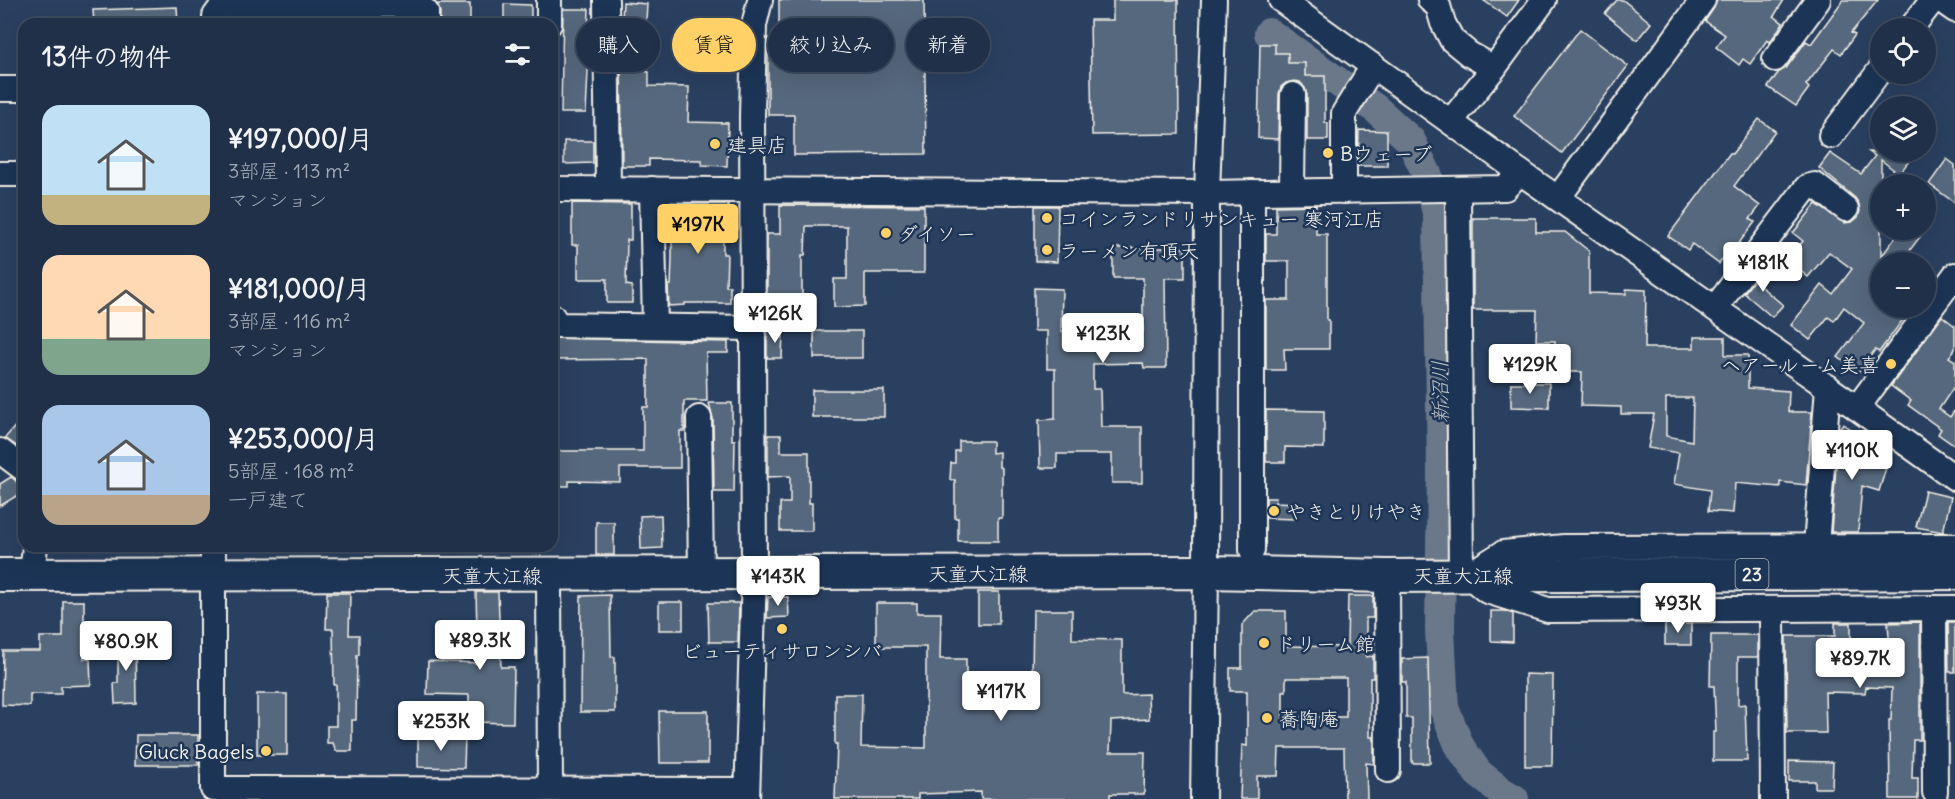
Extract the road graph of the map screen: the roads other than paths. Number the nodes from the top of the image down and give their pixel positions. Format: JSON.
{"nodes":[{"id":1,"x":549,"y":0,"type":"edge"},
{"id":2,"x":606,"y":0,"type":"edge"},
{"id":3,"x":760,"y":0,"type":"edge"},
{"id":4,"x":1214,"y":0,"type":"edge"},
{"id":5,"x":1281,"y":0,"type":"edge"},
{"id":6,"x":1430,"y":0,"type":"edge"},
{"id":7,"x":1544,"y":0,"type":"edge"},
{"id":8,"x":1703,"y":0,"type":"edge"},
{"id":9,"x":1818,"y":0,"type":"edge"},
{"id":10,"x":1933,"y":0,"type":"edge"},
{"id":11,"x":1941,"y":0,"type":"edge"},
{"id":12,"x":1955,"y":10,"type":"edge"},
{"id":13,"x":331,"y":14,"type":"edge"},
{"id":14,"x":215,"y":18,"type":"edge"},
{"id":15,"x":426,"y":18,"type":"edge"},
{"id":16,"x":549,"y":18,"type":"edge"},
{"id":17,"x":1919,"y":18,"type":"edge"},
{"id":18,"x":1775,"y":59,"type":"dead end"},
{"id":19,"x":1494,"y":68,"type":"junction"},
{"id":20,"x":1367,"y":75,"type":"junction"},
{"id":21,"x":1870,"y":84,"type":"edge"},
{"id":22,"x":0,"y":89,"type":"edge"},
{"id":23,"x":18,"y":89,"type":"edge"},
{"id":24,"x":1293,"y":95,"type":"dead end"},
{"id":25,"x":1451,"y":121,"type":"junction"},
{"id":26,"x":1831,"y":136,"type":"dead end"},
{"id":27,"x":1520,"y":172,"type":"junction"},
{"id":28,"x":0,"y":174,"type":"edge"},
{"id":29,"x":18,"y":174,"type":"edge"},
{"id":30,"x":558,"y":189,"type":"edge"},
{"id":31,"x":608,"y":189,"type":"junction"},
{"id":32,"x":652,"y":189,"type":"junction"},
{"id":33,"x":752,"y":189,"type":"junction"},
{"id":34,"x":1344,"y":190,"type":"junction"},
{"id":35,"x":1452,"y":190,"type":"junction"},
{"id":36,"x":1292,"y":191,"type":"junction"},
{"id":37,"x":1252,"y":192,"type":"junction"},
{"id":38,"x":1208,"y":193,"type":"junction"},
{"id":39,"x":1558,"y":198,"type":"junction"},
{"id":40,"x":1846,"y":208,"type":"dead end"},
{"id":41,"x":1955,"y":275,"type":"edge"},
{"id":42,"x":1715,"y":308,"type":"junction"},
{"id":43,"x":558,"y":325,"type":"edge"},
{"id":44,"x":655,"y":326,"type":"junction"},
{"id":45,"x":752,"y":328,"type":"junction"},
{"id":46,"x":1827,"y":387,"type":"junction"},
{"id":47,"x":1857,"y":408,"type":"junction"},
{"id":48,"x":699,"y":418,"type":"dead end"},
{"id":49,"x":0,"y":452,"type":"edge"},
{"id":50,"x":18,"y":465,"type":"edge"},
{"id":51,"x":1955,"y":478,"type":"edge"},
{"id":52,"x":1816,"y":546,"type":"junction"},
{"id":53,"x":1955,"y":546,"type":"edge"},
{"id":54,"x":1252,"y":550,"type":"dead end"},
{"id":55,"x":34,"y":560,"type":"edge"},
{"id":56,"x":212,"y":560,"type":"edge"},
{"id":57,"x":1206,"y":573,"type":"junction"},
{"id":58,"x":1955,"y":573,"type":"edge"},
{"id":59,"x":701,"y":574,"type":"junction"},
{"id":60,"x":754,"y":574,"type":"junction"},
{"id":61,"x":0,"y":575,"type":"edge"},
{"id":62,"x":549,"y":575,"type":"junction"},
{"id":63,"x":1452,"y":575,"type":"junction"},
{"id":64,"x":1387,"y":576,"type":"junction"},
{"id":65,"x":1945,"y":608,"type":"edge"},
{"id":66,"x":1772,"y":610,"type":"junction"},
{"id":67,"x":1388,"y":770,"type":"dead end"},
{"id":68,"x":550,"y":789,"type":"junction"},
{"id":69,"x":1935,"y":792,"type":"dead end"},
{"id":70,"x":747,"y":795,"type":"edge"},
{"id":71,"x":1203,"y":799,"type":"edge"},
{"id":72,"x":1773,"y":799,"type":"edge"}],
"edges":[{"from":1,"to":16,"type":"street"},
{"from":2,"to":31,"type":"street"},
{"from":3,"to":33,"type":"street"},
{"from":4,"to":38,"type":"street"},
{"from":5,"to":20,"type":"street"},
{"from":6,"to":19,"type":"street"},
{"from":7,"to":19,"type":"street"},
{"from":8,"to":39,"type":"street"},
{"from":9,"to":18,"type":"street"},
{"from":10,"to":17,"type":"street"},
{"from":11,"to":12,"type":"street"},
{"from":13,"to":14,"type":"street"},
{"from":13,"to":15,"type":"street"},
{"from":19,"to":25,"type":"street"},
{"from":20,"to":25,"type":"street"},
{"from":20,"to":34,"type":"street"},
{"from":21,"to":26,"type":"street"},
{"from":22,"to":23,"type":"street"},
{"from":24,"to":36,"type":"street"},
{"from":25,"to":27,"type":"street"},
{"from":27,"to":35,"type":"street"},
{"from":27,"to":39,"type":"street"},
{"from":28,"to":29,"type":"street"},
{"from":30,"to":31,"type":"street"},
{"from":31,"to":32,"type":"street"},
{"from":32,"to":33,"type":"street"},
{"from":32,"to":44,"type":"street"},
{"from":33,"to":38,"type":"street"},
{"from":33,"to":45,"type":"street"},
{"from":34,"to":35,"type":"street"},
{"from":34,"to":36,"type":"street"},
{"from":35,"to":63,"type":"street"},
{"from":36,"to":37,"type":"street"},
{"from":37,"to":38,"type":"street"},
{"from":37,"to":54,"type":"street"},
{"from":38,"to":57,"type":"street"},
{"from":39,"to":42,"type":"street"},
{"from":40,"to":42,"type":"street"},
{"from":41,"to":47,"type":"street"},
{"from":42,"to":46,"type":"street"},
{"from":43,"to":44,"type":"street"},
{"from":44,"to":45,"type":"street"},
{"from":45,"to":60,"type":"street"},
{"from":46,"to":47,"type":"street"},
{"from":46,"to":52,"type":"street"},
{"from":47,"to":51,"type":"street"},
{"from":48,"to":59,"type":"street"},
{"from":49,"to":50,"type":"street"},
{"from":52,"to":53,"type":"street"},
{"from":52,"to":63,"type":"street"},
{"from":55,"to":56,"type":"main road","name":"天童大江線","number":"23"},
{"from":55,"to":61,"type":"main road","name":"天童大江線","number":"23"},
{"from":56,"to":62,"type":"main road","name":"天童大江線","number":"23"},
{"from":56,"to":68,"type":"street"},
{"from":57,"to":60,"type":"main road","name":"天童大江線","number":"23"},
{"from":57,"to":64,"type":"main road","name":"天童大江線","number":"23"},
{"from":57,"to":71,"type":"street"},
{"from":58,"to":63,"type":"main road","name":"天童大江線","number":"23"},
{"from":59,"to":60,"type":"main road","name":"天童大江線","number":"23"},
{"from":59,"to":62,"type":"main road","name":"天童大江線","number":"23"},
{"from":60,"to":70,"type":"street"},
{"from":62,"to":68,"type":"street"},
{"from":63,"to":64,"type":"main road","name":"天童大江線","number":"23"},
{"from":63,"to":66,"type":"street"},
{"from":64,"to":67,"type":"street"},
{"from":65,"to":66,"type":"street"},
{"from":65,"to":69,"type":"street"},
{"from":66,"to":72,"type":"street"},
{"from":68,"to":70,"type":"street"}]}
